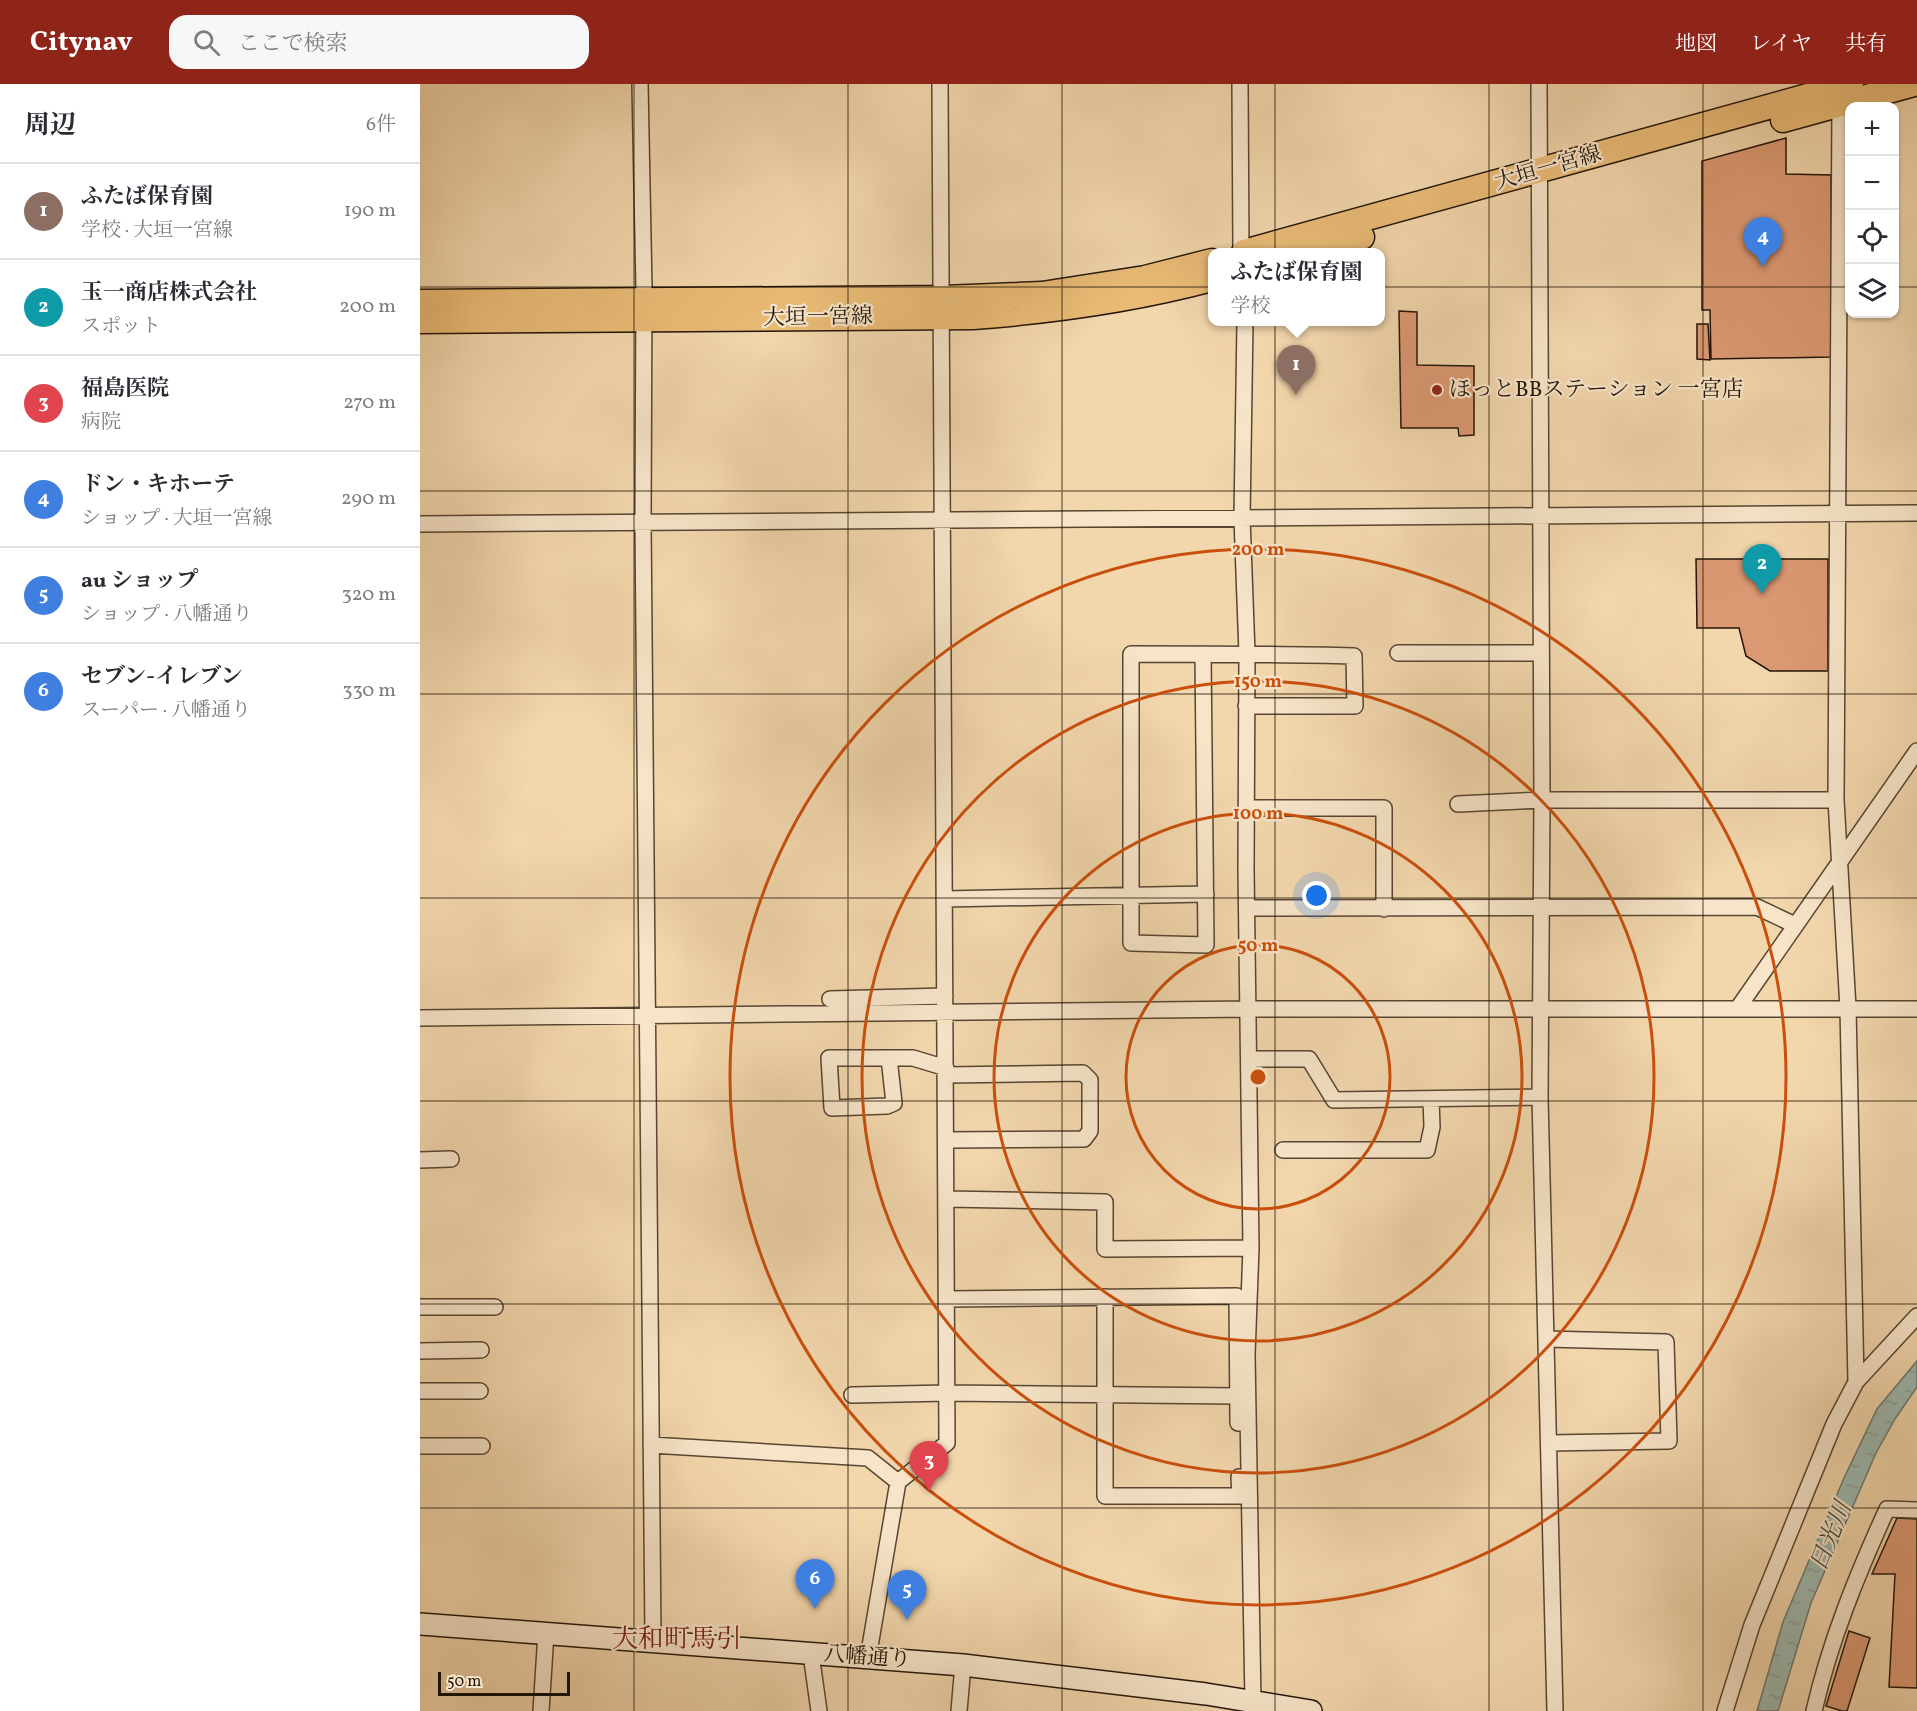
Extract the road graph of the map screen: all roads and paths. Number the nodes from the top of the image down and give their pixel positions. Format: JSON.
{"nodes":[{"id":1,"x":640,"y":84,"type":"edge"},
{"id":2,"x":940,"y":84,"type":"edge"},
{"id":3,"x":1239,"y":84,"type":"edge"},
{"id":4,"x":1539,"y":84,"type":"edge"},
{"id":5,"x":1914,"y":84,"type":"edge"},
{"id":6,"x":1840,"y":90,"type":"edge"},
{"id":7,"x":1539,"y":178,"type":"junction"},
{"id":8,"x":1243,"y":248,"type":"edge"},
{"id":9,"x":1259,"y":248,"type":"edge"},
{"id":10,"x":1320,"y":248,"type":"edge"},
{"id":11,"x":1208,"y":262,"type":"edge"},
{"id":12,"x":1208,"y":280,"type":"edge"},
{"id":13,"x":420,"y":302,"type":"edge"},
{"id":14,"x":943,"y":307,"type":"junction"},
{"id":15,"x":644,"y":310,"type":"junction"},
{"id":16,"x":420,"y":321,"type":"edge"},
{"id":17,"x":1245,"y":326,"type":"edge"},
{"id":18,"x":1917,"y":513,"type":"edge"},
{"id":19,"x":1838,"y":514,"type":"junction"},
{"id":20,"x":1541,"y":515,"type":"junction"},
{"id":21,"x":1242,"y":518,"type":"junction"},
{"id":22,"x":941,"y":520,"type":"junction"},
{"id":23,"x":643,"y":522,"type":"junction"},
{"id":24,"x":420,"y":524,"type":"edge"},
{"id":25,"x":1398,"y":653,"type":"dead end"},
{"id":26,"x":1541,"y":653,"type":"junction"},
{"id":27,"x":1203,"y":654,"type":"junction"},
{"id":28,"x":1247,"y":654,"type":"junction"},
{"id":29,"x":1246,"y":706,"type":"junction"},
{"id":30,"x":1917,"y":751,"type":"edge"},
{"id":31,"x":1542,"y":800,"type":"junction"},
{"id":32,"x":1836,"y":800,"type":"junction"},
{"id":33,"x":1458,"y":804,"type":"dead end"},
{"id":34,"x":1246,"y":808,"type":"junction"},
{"id":35,"x":1840,"y":862,"type":"junction"},
{"id":36,"x":1130,"y":894,"type":"junction"},
{"id":37,"x":1206,"y":894,"type":"junction"},
{"id":38,"x":944,"y":899,"type":"junction"},
{"id":39,"x":1542,"y":907,"type":"junction"},
{"id":40,"x":1247,"y":908,"type":"junction"},
{"id":41,"x":1384,"y":909,"type":"junction"},
{"id":42,"x":1795,"y":925,"type":"junction"},
{"id":43,"x":945,"y":996,"type":"junction"},
{"id":44,"x":830,"y":999,"type":"dead end"},
{"id":45,"x":1540,"y":1008,"type":"junction"},
{"id":46,"x":1738,"y":1008,"type":"junction"},
{"id":47,"x":1848,"y":1008,"type":"junction"},
{"id":48,"x":1249,"y":1009,"type":"junction"},
{"id":49,"x":1917,"y":1009,"type":"edge"},
{"id":50,"x":946,"y":1013,"type":"junction"},
{"id":51,"x":648,"y":1016,"type":"junction"},
{"id":52,"x":420,"y":1018,"type":"edge"},
{"id":53,"x":889,"y":1058,"type":"junction"},
{"id":54,"x":1249,"y":1059,"type":"junction"},
{"id":55,"x":946,"y":1071,"type":"junction"},
{"id":56,"x":1540,"y":1097,"type":"junction"},
{"id":57,"x":1431,"y":1100,"type":"junction"},
{"id":58,"x":946,"y":1140,"type":"junction"},
{"id":59,"x":1283,"y":1150,"type":"dead end"},
{"id":60,"x":451,"y":1159,"type":"dead end"},
{"id":61,"x":420,"y":1160,"type":"edge"},
{"id":62,"x":946,"y":1199,"type":"junction"},
{"id":63,"x":1251,"y":1248,"type":"junction"},
{"id":64,"x":1105,"y":1297,"type":"junction"},
{"id":65,"x":948,"y":1299,"type":"junction"},
{"id":66,"x":420,"y":1307,"type":"edge"},
{"id":67,"x":495,"y":1307,"type":"dead end"},
{"id":68,"x":1917,"y":1316,"type":"edge"},
{"id":69,"x":1546,"y":1339,"type":"junction"},
{"id":70,"x":481,"y":1350,"type":"dead end"},
{"id":71,"x":420,"y":1351,"type":"edge"},
{"id":72,"x":1856,"y":1382,"type":"junction"},
{"id":73,"x":420,"y":1391,"type":"edge"},
{"id":74,"x":480,"y":1391,"type":"dead end"},
{"id":75,"x":947,"y":1393,"type":"junction"},
{"id":76,"x":852,"y":1395,"type":"dead end"},
{"id":77,"x":1106,"y":1395,"type":"junction"},
{"id":78,"x":1237,"y":1396,"type":"junction"},
{"id":79,"x":1549,"y":1443,"type":"junction"},
{"id":80,"x":651,"y":1445,"type":"junction"},
{"id":81,"x":420,"y":1446,"type":"edge"},
{"id":82,"x":482,"y":1446,"type":"dead end"},
{"id":83,"x":898,"y":1482,"type":"junction"},
{"id":84,"x":1917,"y":1510,"type":"edge"},
{"id":85,"x":420,"y":1624,"type":"edge"},
{"id":86,"x":546,"y":1633,"type":"junction"},
{"id":87,"x":653,"y":1640,"type":"junction"},
{"id":88,"x":811,"y":1654,"type":"junction"},
{"id":89,"x":868,"y":1658,"type":"junction"},
{"id":90,"x":963,"y":1665,"type":"junction"},
{"id":91,"x":1240,"y":1704,"type":"edge"},
{"id":92,"x":541,"y":1711,"type":"edge"},
{"id":93,"x":819,"y":1711,"type":"edge"},
{"id":94,"x":959,"y":1711,"type":"edge"},
{"id":95,"x":1311,"y":1711,"type":"edge"},
{"id":96,"x":1555,"y":1711,"type":"edge"},
{"id":97,"x":1725,"y":1711,"type":"edge"},
{"id":98,"x":1814,"y":1711,"type":"edge"}],
"edges":[{"from":1,"to":15,"type":"street"},
{"from":2,"to":14,"type":"street"},
{"from":3,"to":8,"type":"street"},
{"from":4,"to":7,"type":"street"},
{"from":5,"to":6,"type":"main road","name":"大垣一宮線"},
{"from":6,"to":7,"type":"main road","name":"大垣一宮線"},
{"from":6,"to":19,"type":"street"},
{"from":7,"to":9,"type":"main road","name":"大垣一宮線"},
{"from":7,"to":10,"type":"main road","name":"大垣一宮線"},
{"from":7,"to":20,"type":"street"},
{"from":11,"to":14,"type":"main road","name":"大垣一宮線"},
{"from":12,"to":14,"type":"main road","name":"大垣一宮線"},
{"from":13,"to":15,"type":"main road","name":"大垣一宮線"},
{"from":14,"to":15,"type":"main road","name":"大垣一宮線"},
{"from":14,"to":22,"type":"street"},
{"from":15,"to":16,"type":"main road","name":"大垣一宮線"},
{"from":15,"to":23,"type":"street"},
{"from":17,"to":21,"type":"street"},
{"from":18,"to":19,"type":"street"},
{"from":19,"to":20,"type":"street"},
{"from":19,"to":32,"type":"street"},
{"from":20,"to":21,"type":"street"},
{"from":20,"to":26,"type":"street"},
{"from":21,"to":22,"type":"street"},
{"from":21,"to":28,"type":"street"},
{"from":22,"to":23,"type":"street"},
{"from":22,"to":38,"type":"street"},
{"from":23,"to":24,"type":"street"},
{"from":23,"to":51,"type":"street"},
{"from":25,"to":26,"type":"street"},
{"from":26,"to":31,"type":"street"},
{"from":27,"to":28,"type":"street"},
{"from":27,"to":36,"type":"street"},
{"from":27,"to":37,"type":"street"},
{"from":28,"to":29,"type":"street"},
{"from":28,"to":29,"type":"street"},
{"from":29,"to":34,"type":"street"},
{"from":30,"to":35,"type":"street"},
{"from":31,"to":32,"type":"street"},
{"from":31,"to":33,"type":"street"},
{"from":31,"to":39,"type":"street"},
{"from":32,"to":35,"type":"street"},
{"from":34,"to":40,"type":"street"},
{"from":34,"to":41,"type":"street"},
{"from":35,"to":42,"type":"street"},
{"from":35,"to":47,"type":"street"},
{"from":36,"to":37,"type":"street"},
{"from":36,"to":37,"type":"street"},
{"from":36,"to":38,"type":"street"},
{"from":38,"to":43,"type":"street"},
{"from":39,"to":41,"type":"street"},
{"from":39,"to":42,"type":"street"},
{"from":39,"to":45,"type":"street"},
{"from":40,"to":41,"type":"street"},
{"from":40,"to":48,"type":"street"},
{"from":42,"to":46,"type":"street"},
{"from":43,"to":44,"type":"street"},
{"from":43,"to":50,"type":"street"},
{"from":45,"to":46,"type":"street"},
{"from":45,"to":48,"type":"street"},
{"from":45,"to":56,"type":"street"},
{"from":46,"to":47,"type":"street"},
{"from":47,"to":49,"type":"street"},
{"from":47,"to":72,"type":"street"},
{"from":48,"to":50,"type":"street"},
{"from":48,"to":54,"type":"street"},
{"from":50,"to":51,"type":"street"},
{"from":50,"to":55,"type":"street"},
{"from":51,"to":52,"type":"street"},
{"from":51,"to":80,"type":"street"},
{"from":53,"to":53,"type":"street"},
{"from":53,"to":55,"type":"street"},
{"from":54,"to":57,"type":"street"},
{"from":54,"to":63,"type":"street"},
{"from":55,"to":58,"type":"street"},
{"from":55,"to":58,"type":"street"},
{"from":56,"to":57,"type":"street"},
{"from":56,"to":69,"type":"street"},
{"from":57,"to":59,"type":"street"},
{"from":58,"to":62,"type":"street"},
{"from":60,"to":61,"type":"street"},
{"from":62,"to":63,"type":"street"},
{"from":62,"to":65,"type":"street"},
{"from":63,"to":91,"type":"street"},
{"from":64,"to":65,"type":"street"},
{"from":64,"to":77,"type":"street"},
{"from":64,"to":78,"type":"street"},
{"from":65,"to":75,"type":"street"},
{"from":66,"to":67,"type":"street"},
{"from":68,"to":72,"type":"street"},
{"from":69,"to":79,"type":"street"},
{"from":69,"to":79,"type":"street"},
{"from":70,"to":71,"type":"street"},
{"from":72,"to":97,"type":"street"},
{"from":73,"to":74,"type":"street"},
{"from":75,"to":76,"type":"street"},
{"from":75,"to":77,"type":"street"},
{"from":75,"to":83,"type":"street"},
{"from":77,"to":78,"type":"street"},
{"from":77,"to":78,"type":"street"},
{"from":79,"to":96,"type":"street"},
{"from":80,"to":83,"type":"street"},
{"from":80,"to":87,"type":"street"},
{"from":81,"to":82,"type":"street"},
{"from":83,"to":89,"type":"street"},
{"from":84,"to":98,"type":"street"},
{"from":85,"to":86,"type":"street","name":"八幡通り"},
{"from":86,"to":87,"type":"street","name":"八幡通り"},
{"from":86,"to":92,"type":"street"},
{"from":87,"to":88,"type":"street","name":"八幡通り"},
{"from":88,"to":89,"type":"street","name":"八幡通り"},
{"from":88,"to":93,"type":"street"},
{"from":89,"to":90,"type":"street","name":"八幡通り"},
{"from":90,"to":91,"type":"street","name":"八幡通り"},
{"from":90,"to":94,"type":"street"},
{"from":91,"to":95,"type":"street","name":"八幡通り"}]}
